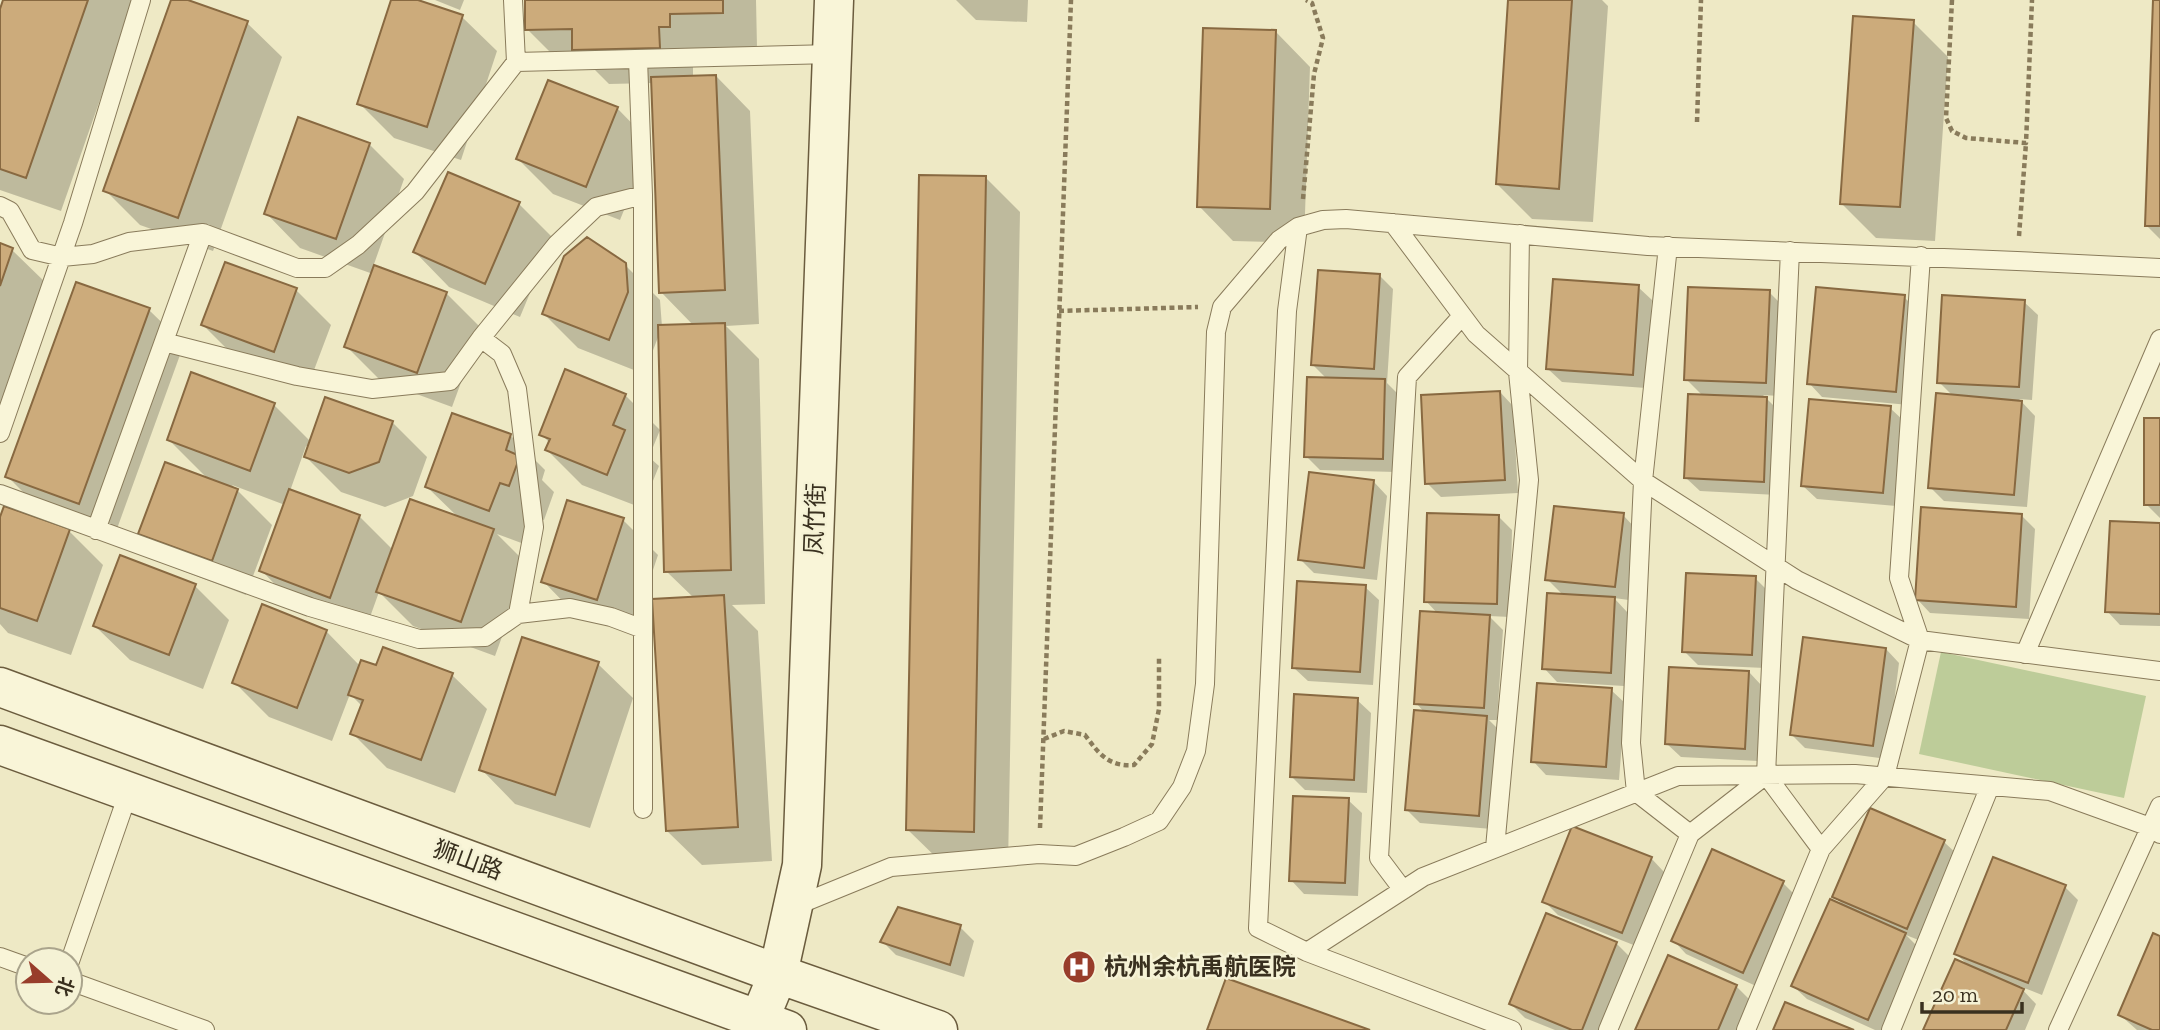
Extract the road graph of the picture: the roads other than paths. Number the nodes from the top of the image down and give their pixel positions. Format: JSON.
{"nodes":[{"id":1,"x":141,"y":0,"type":"edge"},
{"id":2,"x":513,"y":0,"type":"edge"},
{"id":3,"x":834,"y":0,"type":"edge"},
{"id":4,"x":832,"y":54,"type":"junction"},
{"id":5,"x":638,"y":59,"type":"junction"},
{"id":6,"x":516,"y":62,"type":"junction"},
{"id":7,"x":643,"y":195,"type":"junction"},
{"id":8,"x":0,"y":206,"type":"edge"},
{"id":9,"x":1394,"y":223,"type":"junction"},
{"id":10,"x":1298,"y":227,"type":"junction"},
{"id":11,"x":203,"y":233,"type":"junction"},
{"id":12,"x":1520,"y":234,"type":"junction"},
{"id":13,"x":1668,"y":246,"type":"junction"},
{"id":14,"x":1790,"y":251,"type":"junction"},
{"id":15,"x":1921,"y":256,"type":"junction"},
{"id":16,"x":62,"y":257,"type":"junction"},
{"id":17,"x":2160,"y":268,"type":"edge"},
{"id":18,"x":1462,"y":316,"type":"junction"},
{"id":19,"x":481,"y":338,"type":"junction"},
{"id":20,"x":2160,"y":340,"type":"edge"},
{"id":21,"x":164,"y":342,"type":"junction"},
{"id":22,"x":1518,"y":372,"type":"junction"},
{"id":23,"x":0,"y":433,"type":"edge"},
{"id":24,"x":1643,"y":481,"type":"junction"},
{"id":25,"x":0,"y":495,"type":"edge"},
{"id":26,"x":96,"y":530,"type":"junction"},
{"id":27,"x":1775,"y":566,"type":"junction"},
{"id":28,"x":518,"y":614,"type":"junction"},
{"id":29,"x":643,"y":629,"type":"junction"},
{"id":30,"x":1920,"y":640,"type":"junction"},
{"id":31,"x":2025,"y":654,"type":"junction"},
{"id":32,"x":2160,"y":671,"type":"edge"},
{"id":33,"x":0,"y":687,"type":"edge"},
{"id":34,"x":0,"y":745,"type":"edge"},
{"id":35,"x":1766,"y":775,"type":"junction"},
{"id":36,"x":1885,"y":776,"type":"junction"},
{"id":37,"x":1990,"y":786,"type":"junction"},
{"id":38,"x":129,"y":791,"type":"junction"},
{"id":39,"x":1636,"y":792,"type":"junction"},
{"id":40,"x":2160,"y":806,"type":"edge"},
{"id":41,"x":643,"y":809,"type":"dead end"},
{"id":42,"x":2155,"y":831,"type":"edge"},
{"id":43,"x":1689,"y":834,"type":"junction"},
{"id":44,"x":1495,"y":848,"type":"junction"},
{"id":45,"x":1821,"y":849,"type":"junction"},
{"id":46,"x":1403,"y":890,"type":"junction"},
{"id":47,"x":793,"y":907,"type":"junction"},
{"id":48,"x":75,"y":946,"type":"edge"},
{"id":49,"x":1307,"y":952,"type":"junction"},
{"id":50,"x":778,"y":974,"type":"junction"},
{"id":51,"x":84,"y":986,"type":"edge"},
{"id":52,"x":767,"y":1027,"type":"edge"},
{"id":53,"x":205,"y":1030,"type":"edge"},
{"id":54,"x":938,"y":1030,"type":"edge"},
{"id":55,"x":1512,"y":1030,"type":"edge"},
{"id":56,"x":1608,"y":1030,"type":"edge"},
{"id":57,"x":1746,"y":1030,"type":"edge"},
{"id":58,"x":1891,"y":1030,"type":"edge"},
{"id":59,"x":2058,"y":1030,"type":"edge"}],
"edges":[{"from":1,"to":16,"type":"lane"},
{"from":2,"to":6,"type":"lane"},
{"from":3,"to":4,"type":"main road","name":"凤竹街"},
{"from":4,"to":5,"type":"lane"},
{"from":4,"to":47,"type":"main road","name":"凤竹街"},
{"from":5,"to":6,"type":"lane"},
{"from":5,"to":7,"type":"lane"},
{"from":6,"to":11,"type":"lane"},
{"from":7,"to":19,"type":"lane"},
{"from":7,"to":29,"type":"lane"},
{"from":8,"to":16,"type":"lane"},
{"from":9,"to":10,"type":"lane"},
{"from":9,"to":12,"type":"lane"},
{"from":9,"to":18,"type":"lane"},
{"from":10,"to":47,"type":"lane"},
{"from":10,"to":49,"type":"lane"},
{"from":11,"to":16,"type":"lane"},
{"from":11,"to":21,"type":"lane"},
{"from":12,"to":13,"type":"lane"},
{"from":12,"to":22,"type":"lane"},
{"from":13,"to":14,"type":"lane"},
{"from":13,"to":24,"type":"lane"},
{"from":14,"to":15,"type":"lane"},
{"from":14,"to":27,"type":"lane"},
{"from":15,"to":17,"type":"lane"},
{"from":15,"to":30,"type":"lane"},
{"from":16,"to":23,"type":"lane"},
{"from":18,"to":22,"type":"lane"},
{"from":18,"to":46,"type":"lane"},
{"from":19,"to":21,"type":"lane"},
{"from":19,"to":28,"type":"lane"},
{"from":20,"to":31,"type":"lane"},
{"from":21,"to":26,"type":"lane"},
{"from":22,"to":24,"type":"lane"},
{"from":22,"to":44,"type":"lane"},
{"from":24,"to":27,"type":"lane"},
{"from":24,"to":39,"type":"lane"},
{"from":25,"to":26,"type":"lane"},
{"from":26,"to":28,"type":"lane"},
{"from":27,"to":30,"type":"lane"},
{"from":27,"to":35,"type":"lane"},
{"from":28,"to":29,"type":"lane"},
{"from":29,"to":41,"type":"lane"},
{"from":30,"to":31,"type":"lane"},
{"from":30,"to":36,"type":"lane"},
{"from":31,"to":32,"type":"lane"},
{"from":33,"to":50,"type":"main road","name":"狮山路"},
{"from":34,"to":38,"type":"main road","name":"狮山路"},
{"from":35,"to":36,"type":"lane"},
{"from":35,"to":39,"type":"lane"},
{"from":35,"to":43,"type":"lane"},
{"from":35,"to":45,"type":"lane"},
{"from":36,"to":37,"type":"lane"},
{"from":36,"to":45,"type":"lane"},
{"from":37,"to":42,"type":"lane"},
{"from":37,"to":58,"type":"lane"},
{"from":38,"to":48,"type":"lane"},
{"from":38,"to":52,"type":"main road","name":"狮山路"},
{"from":39,"to":43,"type":"lane"},
{"from":39,"to":44,"type":"lane"},
{"from":40,"to":42,"type":"lane"},
{"from":42,"to":59,"type":"lane"},
{"from":43,"to":56,"type":"lane"},
{"from":44,"to":46,"type":"lane"},
{"from":45,"to":57,"type":"lane"},
{"from":46,"to":49,"type":"lane"},
{"from":47,"to":50,"type":"main road","name":"凤竹街"},
{"from":49,"to":55,"type":"lane"},
{"from":50,"to":52,"type":"main road","name":"凤竹街"},
{"from":50,"to":54,"type":"main road","name":"狮山路"},
{"from":51,"to":53,"type":"lane"}]}
